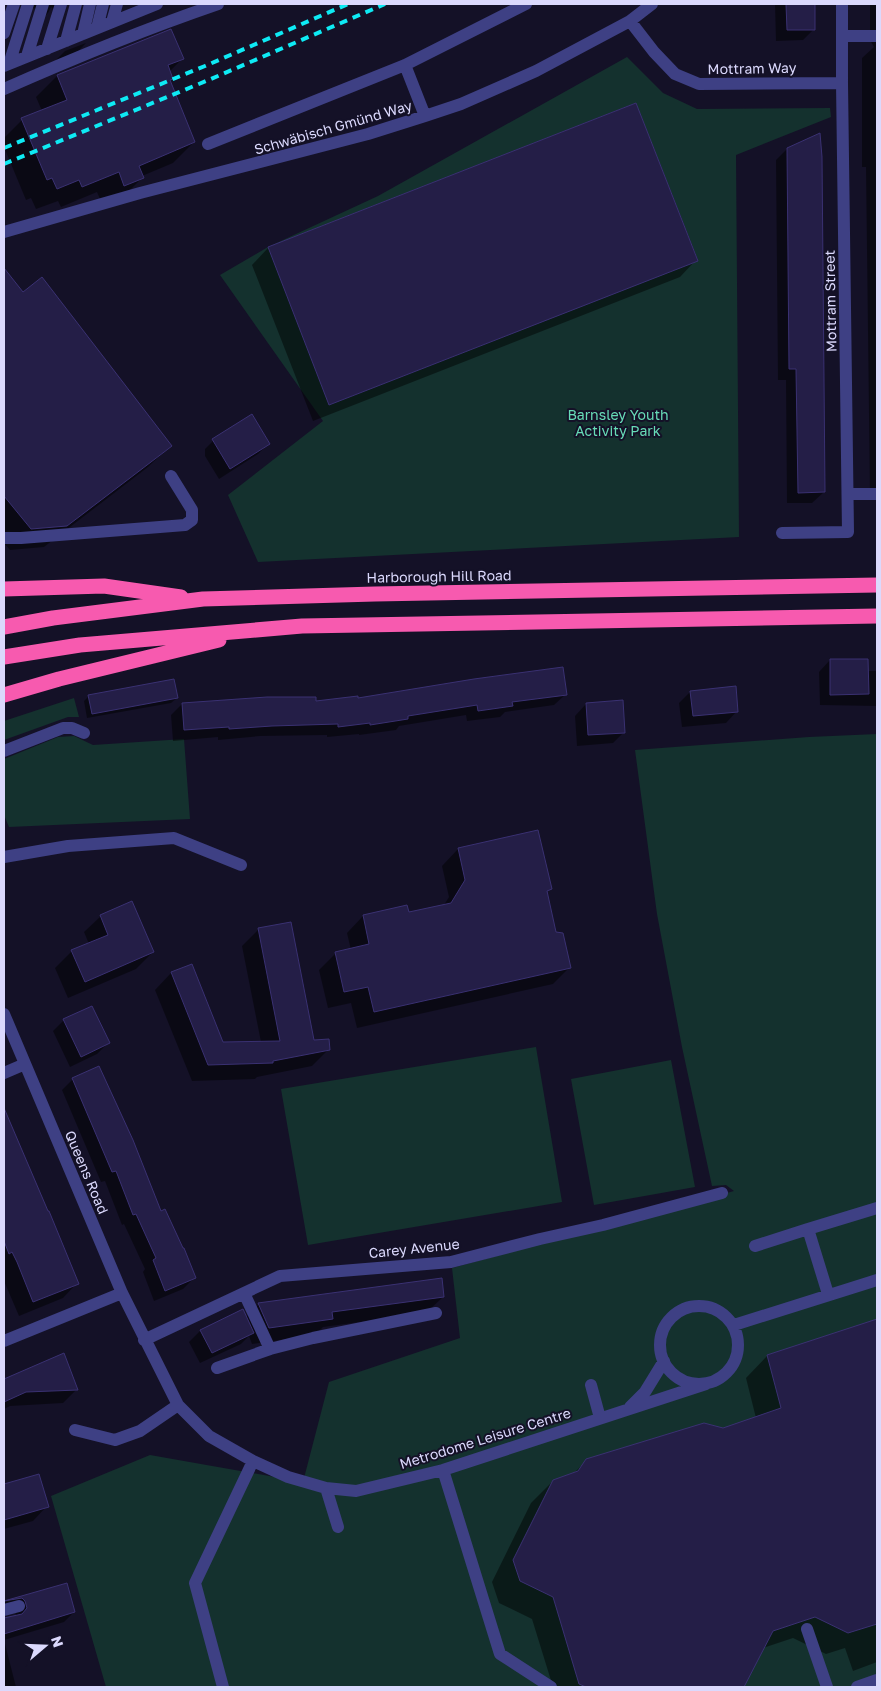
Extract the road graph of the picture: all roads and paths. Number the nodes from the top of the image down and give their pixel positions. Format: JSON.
{"nodes":[{"id":1,"x":14,"y":4,"type":"edge"},
{"id":2,"x":28,"y":4,"type":"edge"},
{"id":3,"x":43,"y":4,"type":"edge"},
{"id":4,"x":61,"y":4,"type":"edge"},
{"id":5,"x":76,"y":4,"type":"edge"},
{"id":6,"x":90,"y":4,"type":"edge"},
{"id":7,"x":104,"y":4,"type":"edge"},
{"id":8,"x":117,"y":4,"type":"edge"},
{"id":9,"x":218,"y":4,"type":"edge"},
{"id":10,"x":526,"y":4,"type":"edge"},
{"id":11,"x":652,"y":4,"type":"edge"},
{"id":12,"x":842,"y":4,"type":"edge"},
{"id":13,"x":150,"y":5,"type":"edge"},
{"id":14,"x":131,"y":9,"type":"edge"},
{"id":15,"x":630,"y":21,"type":"junction"},
{"id":16,"x":112,"y":22,"type":"junction"},
{"id":17,"x":97,"y":28,"type":"junction"},
{"id":18,"x":4,"y":33,"type":"edge"},
{"id":19,"x":83,"y":34,"type":"junction"},
{"id":20,"x":842,"y":36,"type":"junction"},
{"id":21,"x":877,"y":36,"type":"edge"},
{"id":22,"x":66,"y":41,"type":"junction"},
{"id":23,"x":47,"y":49,"type":"junction"},
{"id":24,"x":27,"y":56,"type":"junction"},
{"id":25,"x":6,"y":65,"type":"edge"},
{"id":26,"x":405,"y":65,"type":"junction"},
{"id":27,"x":842,"y":83,"type":"junction"},
{"id":28,"x":4,"y":89,"type":"edge"},
{"id":29,"x":425,"y":116,"type":"junction"},
{"id":30,"x":208,"y":144,"type":"dead end"},
{"id":31,"x":4,"y":232,"type":"edge"},
{"id":32,"x":171,"y":476,"type":"dead end"},
{"id":33,"x":848,"y":494,"type":"junction"},
{"id":34,"x":877,"y":494,"type":"edge"},
{"id":35,"x":782,"y":533,"type":"dead end"},
{"id":36,"x":4,"y":538,"type":"edge"},
{"id":37,"x":877,"y":585,"type":"edge"},
{"id":38,"x":4,"y":589,"type":"edge"},
{"id":39,"x":203,"y":600,"type":"junction"},
{"id":40,"x":877,"y":616,"type":"edge"},
{"id":41,"x":4,"y":627,"type":"edge"},
{"id":42,"x":264,"y":629,"type":"junction"},
{"id":43,"x":4,"y":657,"type":"edge"},
{"id":44,"x":4,"y":696,"type":"edge"},
{"id":45,"x":84,"y":732,"type":"dead end"},
{"id":46,"x":4,"y":751,"type":"edge"},
{"id":47,"x":4,"y":857,"type":"edge"},
{"id":48,"x":241,"y":865,"type":"dead end"},
{"id":49,"x":4,"y":1014,"type":"edge"},
{"id":50,"x":25,"y":1064,"type":"junction"},
{"id":51,"x":4,"y":1073,"type":"edge"},
{"id":52,"x":722,"y":1193,"type":"dead end"},
{"id":53,"x":877,"y":1208,"type":"edge"},
{"id":54,"x":808,"y":1229,"type":"junction"},
{"id":55,"x":755,"y":1246,"type":"dead end"},
{"id":56,"x":877,"y":1280,"type":"edge"},
{"id":57,"x":122,"y":1293,"type":"junction"},
{"id":58,"x":244,"y":1293,"type":"junction"},
{"id":59,"x":828,"y":1294,"type":"junction"},
{"id":60,"x":436,"y":1313,"type":"dead end"},
{"id":61,"x":734,"y":1325,"type":"junction"},
{"id":62,"x":144,"y":1340,"type":"junction"},
{"id":63,"x":4,"y":1342,"type":"edge"},
{"id":64,"x":270,"y":1349,"type":"junction"},
{"id":65,"x":664,"y":1361,"type":"junction"},
{"id":66,"x":217,"y":1368,"type":"dead end"},
{"id":67,"x":706,"y":1384,"type":"junction"},
{"id":68,"x":591,"y":1385,"type":"dead end"},
{"id":69,"x":178,"y":1405,"type":"junction"},
{"id":70,"x":628,"y":1408,"type":"junction"},
{"id":71,"x":600,"y":1418,"type":"junction"},
{"id":72,"x":75,"y":1430,"type":"dead end"},
{"id":73,"x":253,"y":1461,"type":"junction"},
{"id":74,"x":443,"y":1470,"type":"junction"},
{"id":75,"x":326,"y":1488,"type":"junction"},
{"id":76,"x":338,"y":1528,"type":"dead end"},
{"id":77,"x":19,"y":1606,"type":"dead end"},
{"id":78,"x":4,"y":1610,"type":"edge"},
{"id":79,"x":807,"y":1629,"type":"dead end"},
{"id":80,"x":877,"y":1680,"type":"edge"},
{"id":81,"x":223,"y":1687,"type":"edge"},
{"id":82,"x":551,"y":1687,"type":"edge"},
{"id":83,"x":827,"y":1687,"type":"edge"},
{"id":84,"x":856,"y":1687,"type":"edge"}],
"edges":[{"from":1,"to":18,"type":"street"},
{"from":2,"to":25,"type":"street"},
{"from":3,"to":24,"type":"street"},
{"from":4,"to":23,"type":"street"},
{"from":5,"to":22,"type":"street"},
{"from":6,"to":19,"type":"street"},
{"from":7,"to":17,"type":"street"},
{"from":8,"to":16,"type":"street"},
{"from":9,"to":28,"type":"street"},
{"from":10,"to":26,"type":"street"},
{"from":11,"to":15,"type":"street","name":"Schwäbisch Gmünd Way"},
{"from":12,"to":20,"type":"street","name":"Mottram Street"},
{"from":13,"to":14,"type":"street"},
{"from":14,"to":16,"type":"street"},
{"from":15,"to":27,"type":"street","name":"Mottram Way"},
{"from":15,"to":29,"type":"street","name":"Schwäbisch Gmünd Way"},
{"from":16,"to":17,"type":"street"},
{"from":17,"to":19,"type":"street"},
{"from":19,"to":22,"type":"street"},
{"from":20,"to":21,"type":"street"},
{"from":20,"to":27,"type":"street","name":"Mottram Street"},
{"from":22,"to":23,"type":"street"},
{"from":23,"to":24,"type":"street"},
{"from":24,"to":25,"type":"street"},
{"from":26,"to":29,"type":"street"},
{"from":26,"to":30,"type":"street"},
{"from":27,"to":33,"type":"street","name":"Mottram Street"},
{"from":29,"to":31,"type":"street","name":"Schwäbisch Gmünd Way"},
{"from":32,"to":36,"type":"street"},
{"from":33,"to":34,"type":"street"},
{"from":33,"to":35,"type":"street","name":"Mottram Street"},
{"from":37,"to":39,"type":"highway","name":"Harborough Hill Road"},
{"from":38,"to":39,"type":"highway"},
{"from":39,"to":41,"type":"highway","name":"Harborough Hill Road"},
{"from":40,"to":42,"type":"highway"},
{"from":42,"to":43,"type":"highway"},
{"from":42,"to":44,"type":"highway"},
{"from":45,"to":46,"type":"street"},
{"from":47,"to":48,"type":"street"},
{"from":49,"to":50,"type":"street","name":"Queens Road"},
{"from":50,"to":51,"type":"street"},
{"from":50,"to":57,"type":"street","name":"Queens Road"},
{"from":52,"to":58,"type":"street","name":"Carey Avenue"},
{"from":53,"to":54,"type":"street"},
{"from":54,"to":55,"type":"street"},
{"from":54,"to":59,"type":"street"},
{"from":56,"to":59,"type":"street"},
{"from":57,"to":62,"type":"street","name":"Queens Road"},
{"from":57,"to":63,"type":"street"},
{"from":58,"to":62,"type":"street","name":"Carey Avenue"},
{"from":58,"to":64,"type":"street"},
{"from":59,"to":61,"type":"street"},
{"from":60,"to":64,"type":"street"},
{"from":61,"to":65,"type":"street"},
{"from":61,"to":67,"type":"street","name":"Metrodome Leisure Centre"},
{"from":62,"to":69,"type":"street","name":"Metrodome Leisure Centre"},
{"from":64,"to":66,"type":"street"},
{"from":65,"to":67,"type":"street"},
{"from":65,"to":70,"type":"street","name":"Metrodome Leisure Centre"},
{"from":67,"to":70,"type":"street","name":"Metrodome Leisure Centre"},
{"from":68,"to":71,"type":"street"},
{"from":69,"to":72,"type":"street"},
{"from":69,"to":73,"type":"street","name":"Metrodome Leisure Centre"},
{"from":70,"to":71,"type":"street","name":"Metrodome Leisure Centre"},
{"from":71,"to":74,"type":"street","name":"Metrodome Leisure Centre"},
{"from":73,"to":75,"type":"street","name":"Metrodome Leisure Centre"},
{"from":73,"to":81,"type":"street"},
{"from":74,"to":75,"type":"street","name":"Metrodome Leisure Centre"},
{"from":74,"to":82,"type":"street"},
{"from":75,"to":76,"type":"street"},
{"from":77,"to":78,"type":"street"},
{"from":79,"to":83,"type":"street"},
{"from":80,"to":84,"type":"street"}]}
